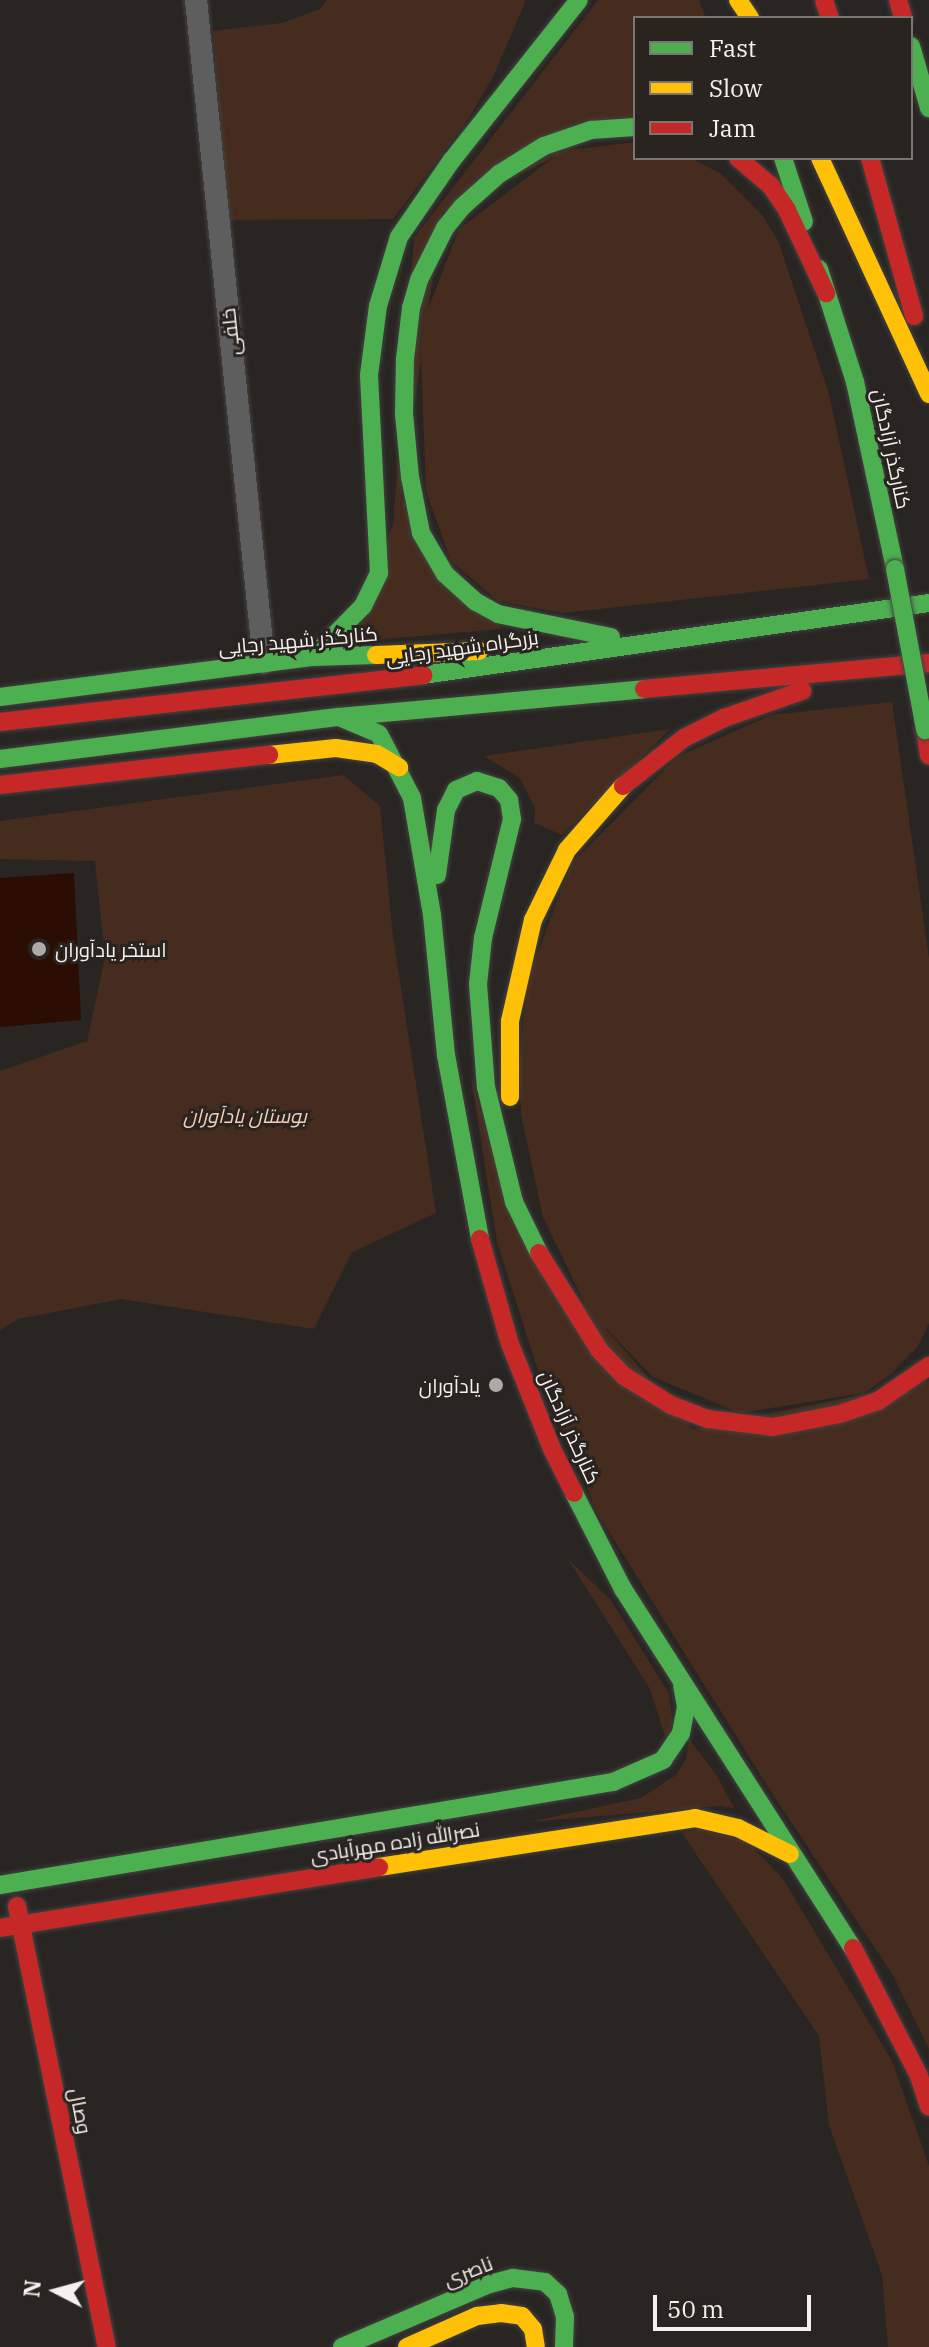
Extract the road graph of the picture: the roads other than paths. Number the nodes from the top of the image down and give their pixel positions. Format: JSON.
{"nodes":[{"id":1,"x":196,"y":0,"type":"edge"},
{"id":2,"x":579,"y":0,"type":"edge"},
{"id":3,"x":913,"y":53,"type":"edge"},
{"id":4,"x":929,"y":108,"type":"edge"},
{"id":5,"x":633,"y":127,"type":"edge"},
{"id":6,"x":740,"y":160,"type":"edge"},
{"id":7,"x":784,"y":160,"type":"edge"},
{"id":8,"x":821,"y":160,"type":"edge"},
{"id":9,"x":871,"y":160,"type":"edge"},
{"id":10,"x":826,"y":293,"type":"junction"},
{"id":11,"x":929,"y":378,"type":"edge"},
{"id":12,"x":929,"y":394,"type":"edge"},
{"id":13,"x":929,"y":603,"type":"edge"},
{"id":14,"x":650,"y":644,"type":"junction"},
{"id":15,"x":313,"y":657,"type":"junction"},
{"id":16,"x":264,"y":663,"type":"junction"},
{"id":17,"x":929,"y":663,"type":"edge"},
{"id":18,"x":860,"y":671,"type":"junction"},
{"id":19,"x":0,"y":697,"type":"edge"},
{"id":20,"x":339,"y":717,"type":"junction"},
{"id":21,"x":0,"y":722,"type":"edge"},
{"id":22,"x":929,"y":756,"type":"edge"},
{"id":23,"x":0,"y":759,"type":"edge"},
{"id":24,"x":399,"y":767,"type":"junction"},
{"id":25,"x":0,"y":785,"type":"edge"},
{"id":26,"x":432,"y":915,"type":"junction"},
{"id":27,"x":533,"y":1243,"type":"junction"},
{"id":28,"x":929,"y":1366,"type":"edge"},
{"id":29,"x":681,"y":1679,"type":"junction"},
{"id":30,"x":791,"y":1854,"type":"junction"},
{"id":31,"x":6,"y":1884,"type":"edge"},
{"id":32,"x":21,"y":1924,"type":"junction"},
{"id":33,"x":0,"y":1928,"type":"edge"},
{"id":34,"x":929,"y":2106,"type":"edge"},
{"id":35,"x":107,"y":2347,"type":"edge"},
{"id":36,"x":342,"y":2347,"type":"edge"},
{"id":37,"x":407,"y":2347,"type":"edge"},
{"id":38,"x":536,"y":2347,"type":"edge"},
{"id":39,"x":564,"y":2347,"type":"edge"}],
"edges":[{"from":1,"to":16,"type":"street","name":"خلفی"},
{"from":2,"to":15,"type":"main road"},
{"from":3,"to":4,"type":"main road"},
{"from":5,"to":14,"type":"main road"},
{"from":6,"to":10,"type":"main road"},
{"from":7,"to":10,"type":"main road","name":"کنارگذر آزادگان"},
{"from":8,"to":12,"type":"main road"},
{"from":9,"to":11,"type":"main road"},
{"from":10,"to":22,"type":"main road","name":"کنارگذر آزادگان","bridge":true},
{"from":13,"to":14,"type":"main road","name":"بزرگراه شهید رجایی"},
{"from":14,"to":15,"type":"main road","name":"کنارگذر شهید رجایی"},
{"from":14,"to":21,"type":"main road","name":"بزرگراه شهید رجایی"},
{"from":15,"to":16,"type":"main road","name":"کنارگذر شهید رجایی"},
{"from":16,"to":19,"type":"main road","name":"کنارگذر شهید رجایی"},
{"from":17,"to":18,"type":"main road"},
{"from":18,"to":20,"type":"main road"},
{"from":18,"to":27,"type":"main road"},
{"from":20,"to":23,"type":"main road"},
{"from":20,"to":24,"type":"main road","name":"کنارگذر آزادگان"},
{"from":24,"to":25,"type":"main road"},
{"from":24,"to":26,"type":"main road","name":"کنارگذر آزادگان"},
{"from":26,"to":27,"type":"main road"},
{"from":26,"to":29,"type":"main road","name":"کنارگذر آزادگان"},
{"from":27,"to":28,"type":"main road"},
{"from":29,"to":30,"type":"main road","name":"کنارگذر آزادگان"},
{"from":29,"to":31,"type":"main road","name":"نصرالله زاده مهرآبادی"},
{"from":30,"to":32,"type":"main road","name":"نصرالله زاده مهرآبادی"},
{"from":30,"to":34,"type":"main road","name":"کنارگذر آزادگان"},
{"from":31,"to":32,"type":"main road","name":"وصال"},
{"from":32,"to":33,"type":"main road","name":"نصرالله زاده مهرآبادی"},
{"from":32,"to":35,"type":"main road","name":"وصال"},
{"from":36,"to":39,"type":"main road","name":"ناصری"},
{"from":37,"to":38,"type":"main road"}]}
